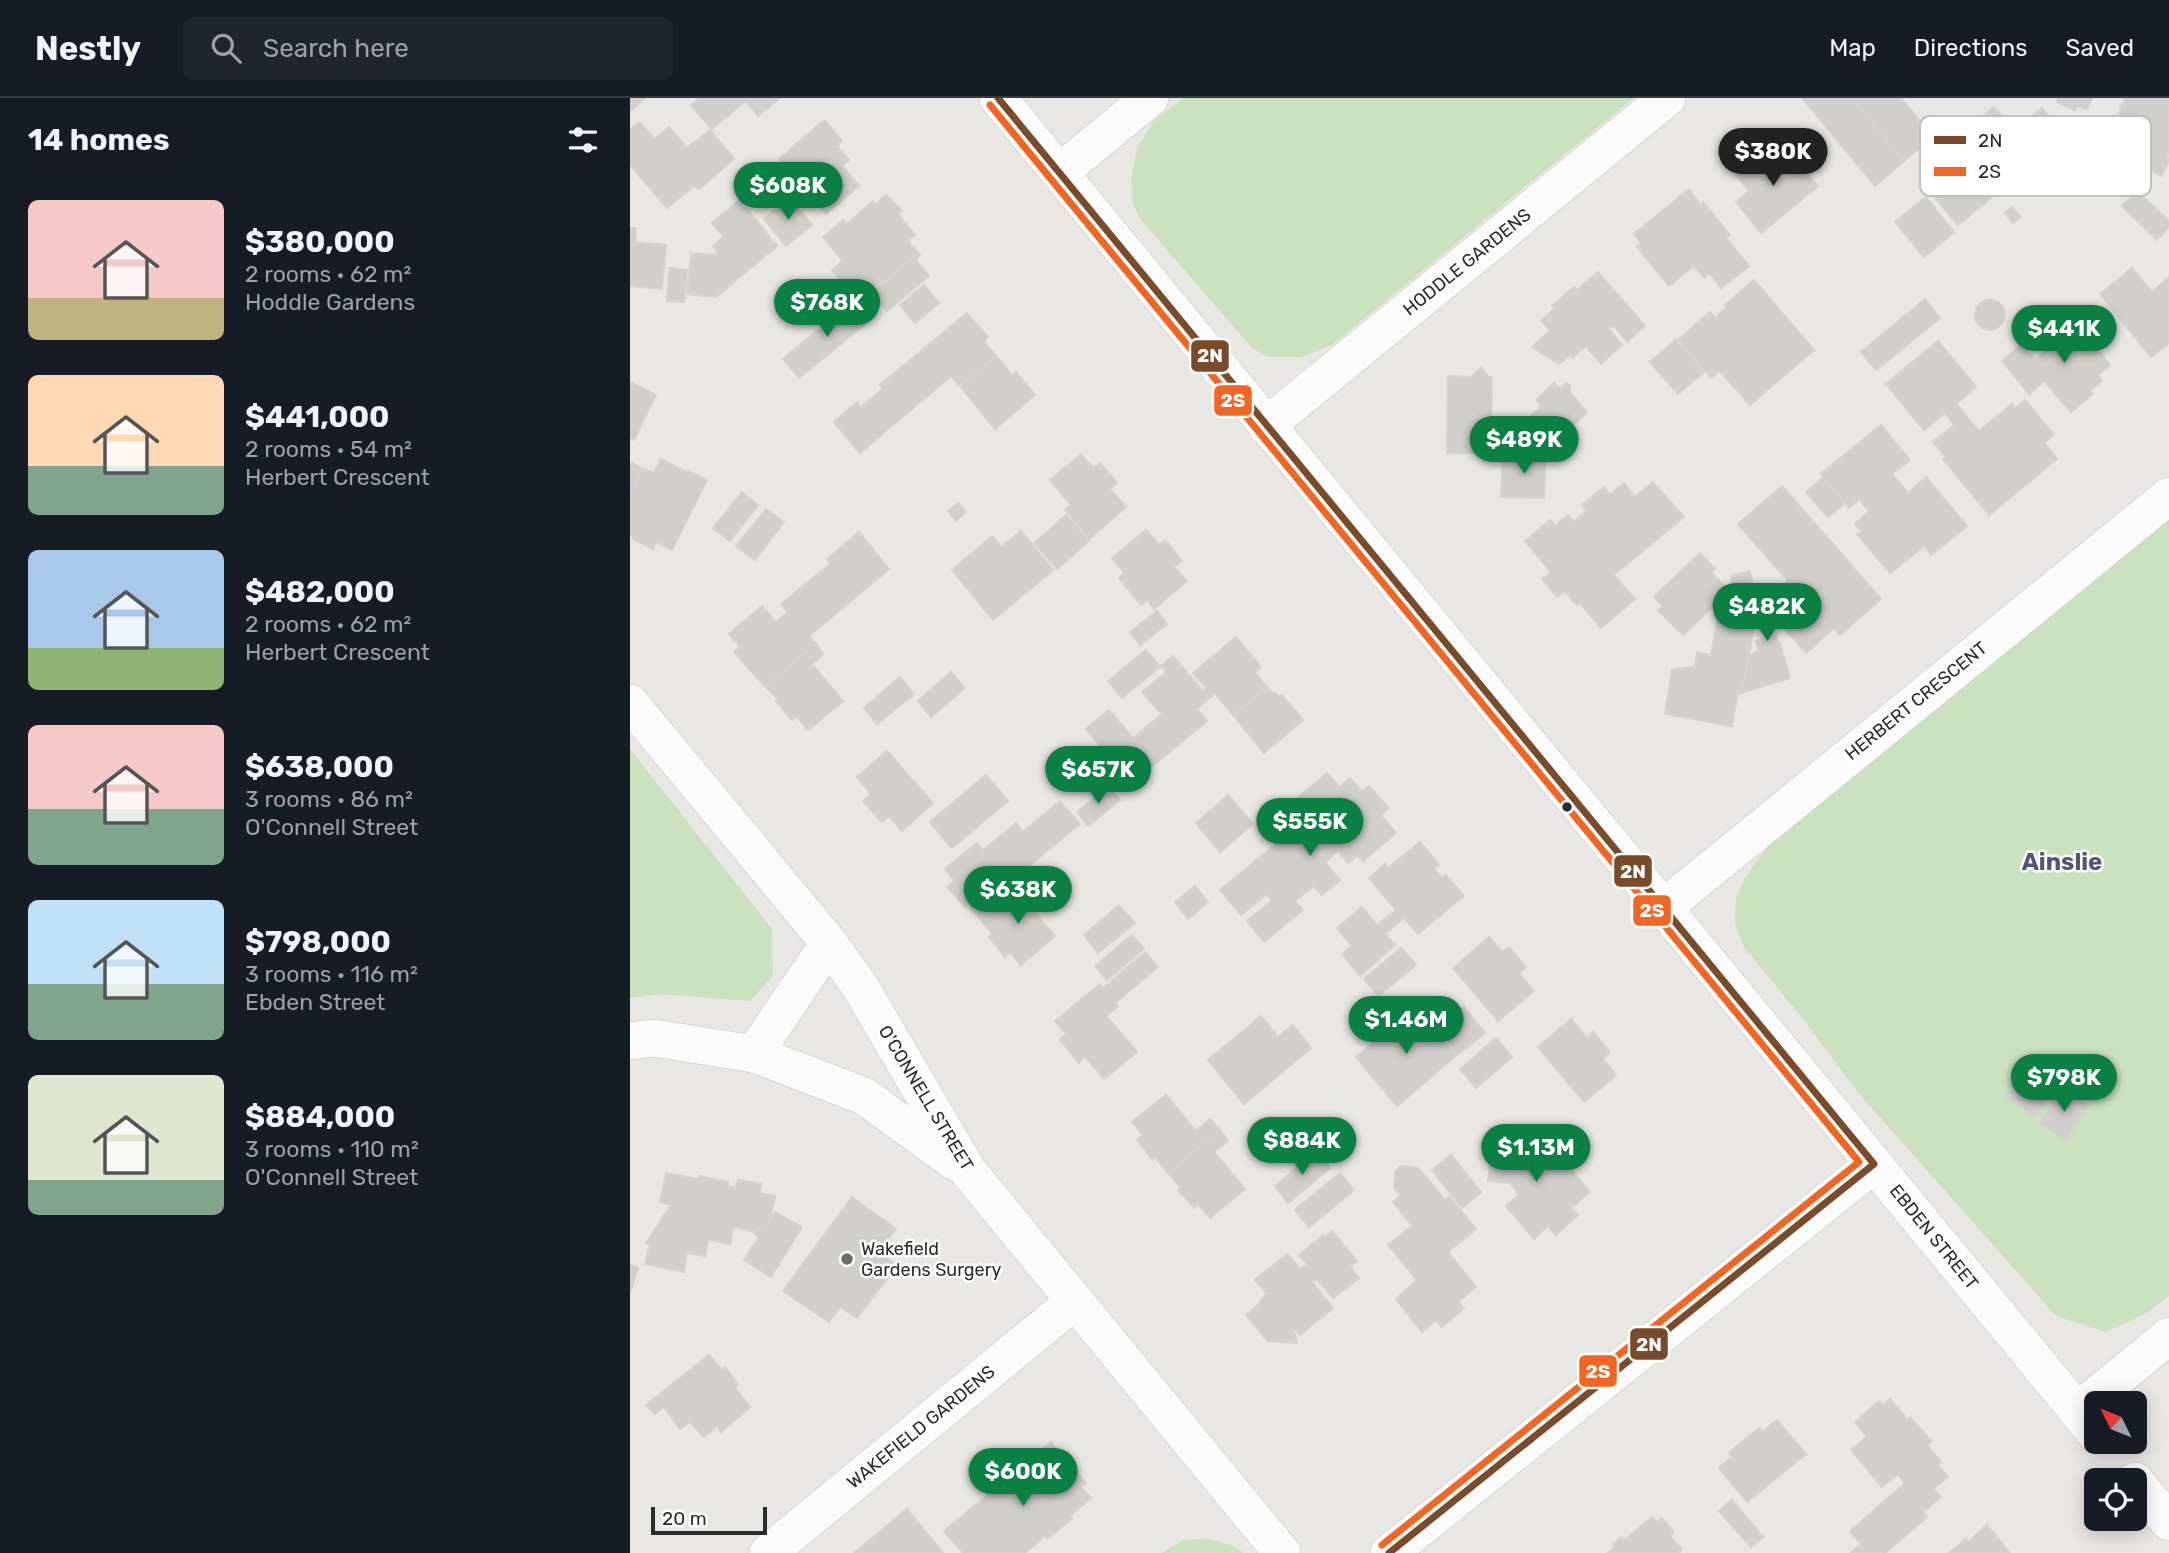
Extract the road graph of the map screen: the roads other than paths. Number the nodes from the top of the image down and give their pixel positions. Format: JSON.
{"nodes":[{"id":1,"x":998,"y":98,"type":"edge"},
{"id":2,"x":1150,"y":98,"type":"edge"},
{"id":3,"x":1667,"y":98,"type":"edge"},
{"id":4,"x":1060,"y":173,"type":"junction"},
{"id":5,"x":1266,"y":426,"type":"junction"},
{"id":6,"x":2169,"y":496,"type":"edge"},
{"id":7,"x":630,"y":703,"type":"edge"},
{"id":8,"x":1663,"y":908,"type":"junction"},
{"id":9,"x":829,"y":943,"type":"junction"},
{"id":10,"x":630,"y":1041,"type":"edge"},
{"id":11,"x":754,"y":1054,"type":"junction"},
{"id":12,"x":1874,"y":1164,"type":"junction"},
{"id":13,"x":968,"y":1171,"type":"junction"},
{"id":14,"x":1075,"y":1301,"type":"junction"},
{"id":15,"x":2169,"y":1335,"type":"edge"},
{"id":16,"x":2116,"y":1391,"type":"edge"},
{"id":17,"x":2084,"y":1418,"type":"edge"},
{"id":18,"x":2113,"y":1454,"type":"edge"},
{"id":19,"x":2124,"y":1468,"type":"edge"},
{"id":20,"x":2147,"y":1495,"type":"edge"},
{"id":21,"x":2169,"y":1522,"type":"edge"},
{"id":22,"x":768,"y":1553,"type":"edge"},
{"id":23,"x":1282,"y":1553,"type":"edge"},
{"id":24,"x":1389,"y":1553,"type":"edge"}],
"edges":[{"from":1,"to":4,"type":"street","name":"EBDEN STREET"},
{"from":2,"to":4,"type":"street"},
{"from":3,"to":5,"type":"street","name":"HODDLE GARDENS"},
{"from":4,"to":5,"type":"street","name":"EBDEN STREET"},
{"from":5,"to":8,"type":"street","name":"EBDEN STREET"},
{"from":6,"to":8,"type":"street","name":"HERBERT CRESCENT"},
{"from":7,"to":9,"type":"street","name":"O'CONNELL STREET"},
{"from":8,"to":12,"type":"street","name":"EBDEN STREET"},
{"from":9,"to":11,"type":"street"},
{"from":9,"to":13,"type":"street","name":"O'CONNELL STREET"},
{"from":10,"to":11,"type":"street"},
{"from":11,"to":13,"type":"street"},
{"from":12,"to":17,"type":"street","name":"EBDEN STREET"},
{"from":12,"to":24,"type":"street"},
{"from":13,"to":14,"type":"street","name":"O'CONNELL STREET"},
{"from":14,"to":22,"type":"street","name":"WAKEFIELD GARDENS"},
{"from":14,"to":23,"type":"street","name":"O'CONNELL STREET"},
{"from":15,"to":16,"type":"street"},
{"from":18,"to":19,"type":"street"},
{"from":20,"to":21,"type":"street"}]}
